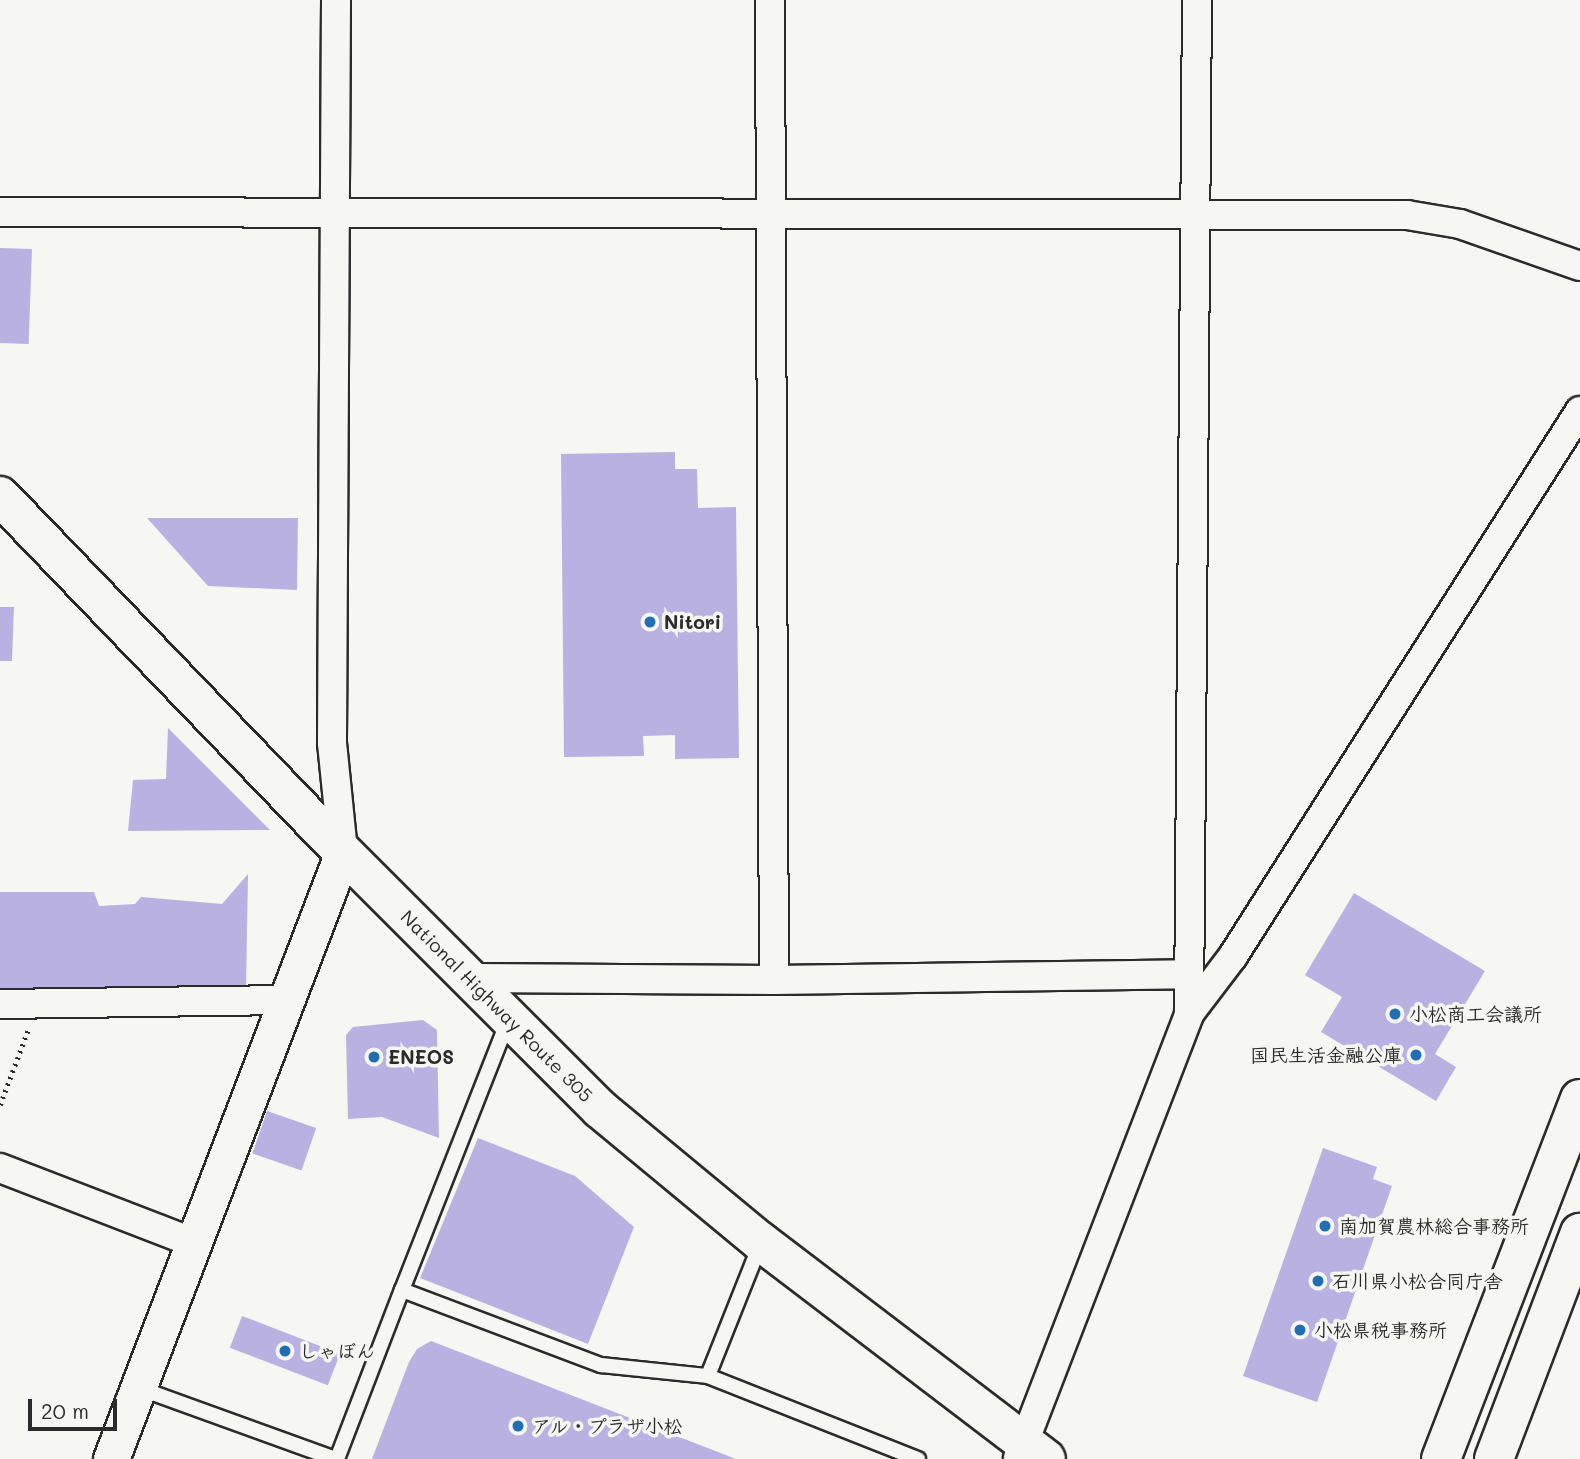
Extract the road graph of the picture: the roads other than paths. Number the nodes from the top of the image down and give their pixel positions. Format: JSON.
{"nodes":[{"id":1,"x":336,"y":0,"type":"edge"},
{"id":2,"x":770,"y":0,"type":"edge"},
{"id":3,"x":1198,"y":0,"type":"edge"},
{"id":4,"x":337,"y":211,"type":"junction"},
{"id":5,"x":772,"y":211,"type":"junction"},
{"id":6,"x":0,"y":212,"type":"edge"},
{"id":7,"x":1198,"y":215,"type":"junction"},
{"id":8,"x":1580,"y":266,"type":"edge"},
{"id":9,"x":1580,"y":411,"type":"edge"},
{"id":10,"x":0,"y":496,"type":"edge"},
{"id":11,"x":342,"y":852,"type":"junction"},
{"id":12,"x":1189,"y":974,"type":"junction"},
{"id":13,"x":472,"y":978,"type":"junction"},
{"id":14,"x":774,"y":980,"type":"junction"},
{"id":15,"x":286,"y":1000,"type":"junction"},
{"id":16,"x":0,"y":1004,"type":"edge"},
{"id":17,"x":1189,"y":1014,"type":"junction"},
{"id":18,"x":510,"y":1016,"type":"junction"},
{"id":19,"x":1580,"y":1100,"type":"edge"},
{"id":20,"x":0,"y":1168,"type":"edge"},
{"id":21,"x":1580,"y":1233,"type":"edge"},
{"id":22,"x":761,"y":1241,"type":"junction"},
{"id":23,"x":194,"y":1243,"type":"junction"},
{"id":24,"x":402,"y":1290,"type":"junction"},
{"id":25,"x":708,"y":1376,"type":"junction"},
{"id":26,"x":138,"y":1387,"type":"junction"},
{"id":27,"x":1029,"y":1454,"type":"edge"},
{"id":28,"x":111,"y":1459,"type":"edge"},
{"id":29,"x":336,"y":1459,"type":"edge"},
{"id":30,"x":918,"y":1459,"type":"edge"},
{"id":31,"x":1441,"y":1459,"type":"edge"},
{"id":32,"x":1494,"y":1459,"type":"edge"}],
"edges":[{"from":1,"to":4,"type":"street"},
{"from":2,"to":5,"type":"street"},
{"from":3,"to":7,"type":"street"},
{"from":4,"to":5,"type":"street"},
{"from":4,"to":6,"type":"street"},
{"from":4,"to":11,"type":"street"},
{"from":5,"to":7,"type":"street"},
{"from":5,"to":14,"type":"street"},
{"from":7,"to":8,"type":"street"},
{"from":7,"to":12,"type":"street"},
{"from":9,"to":17,"type":"street"},
{"from":10,"to":11,"type":"highway","name":"National Highway Route 305"},
{"from":11,"to":13,"type":"highway","name":"National Highway Route 305"},
{"from":11,"to":15,"type":"street"},
{"from":12,"to":14,"type":"street"},
{"from":12,"to":17,"type":"street"},
{"from":13,"to":14,"type":"street"},
{"from":13,"to":18,"type":"highway","name":"National Highway Route 305"},
{"from":15,"to":16,"type":"street"},
{"from":15,"to":23,"type":"street"},
{"from":17,"to":27,"type":"street"},
{"from":18,"to":22,"type":"highway","name":"National Highway Route 305"},
{"from":18,"to":24,"type":"lane"},
{"from":19,"to":31,"type":"highway"},
{"from":20,"to":23,"type":"street"},
{"from":21,"to":32,"type":"highway"},
{"from":22,"to":25,"type":"lane"},
{"from":22,"to":27,"type":"highway","name":"National Highway Route 305"},
{"from":23,"to":26,"type":"street"},
{"from":24,"to":25,"type":"lane"},
{"from":24,"to":29,"type":"lane"},
{"from":25,"to":30,"type":"lane"},
{"from":26,"to":28,"type":"street"},
{"from":26,"to":29,"type":"lane"}]}
